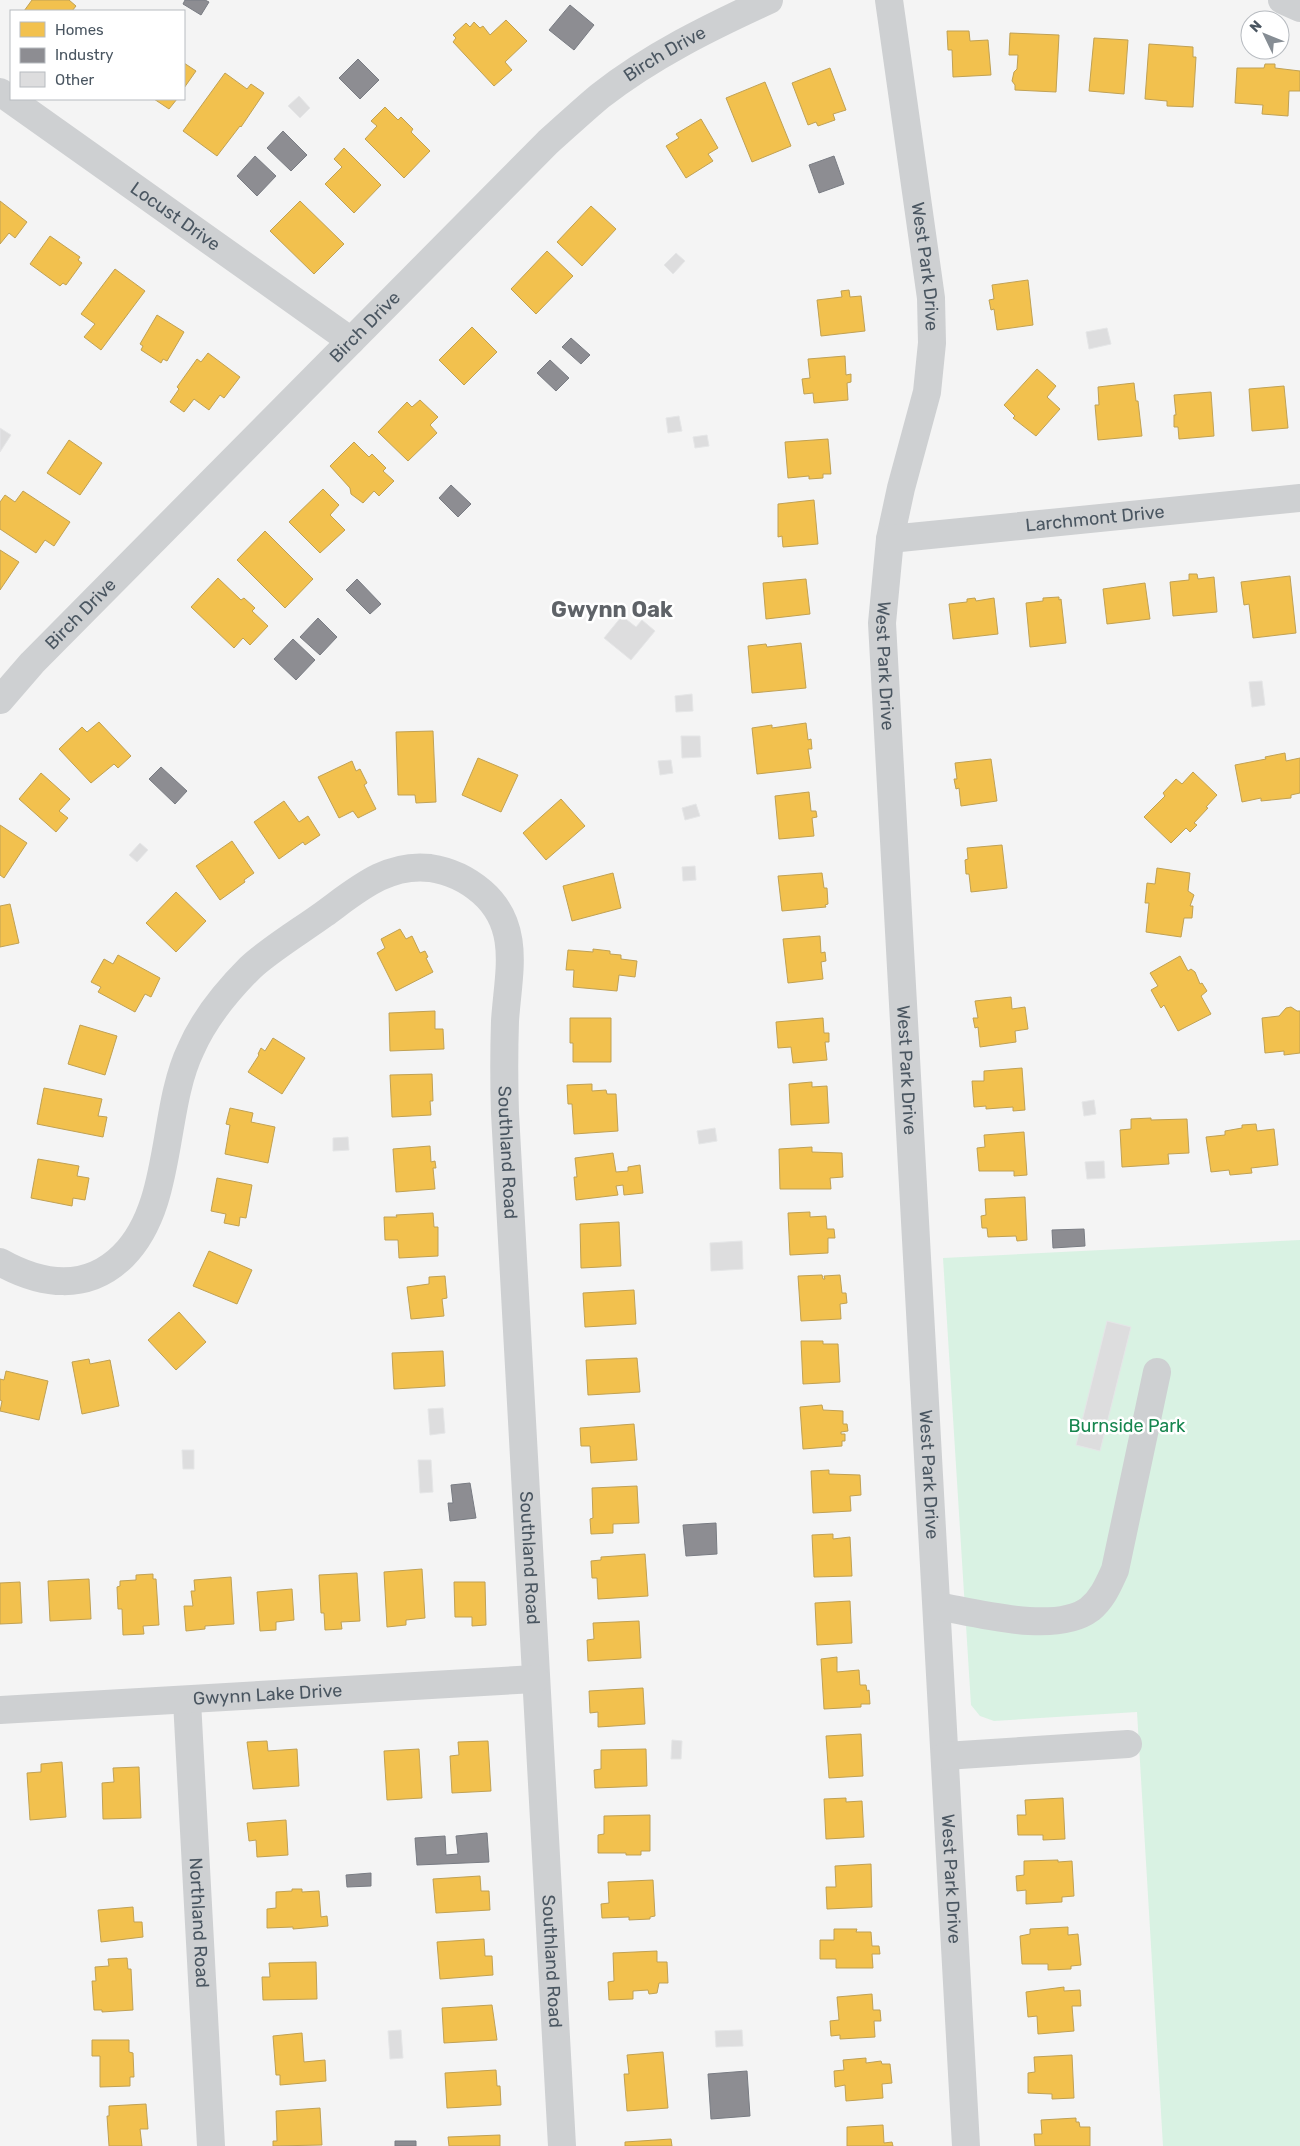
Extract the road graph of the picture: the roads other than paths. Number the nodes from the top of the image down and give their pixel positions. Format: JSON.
{"nodes":[{"id":1,"x":769,"y":0,"type":"edge"},
{"id":2,"x":889,"y":0,"type":"edge"},
{"id":3,"x":1282,"y":0,"type":"edge"},
{"id":4,"x":1300,"y":8,"type":"edge"},
{"id":5,"x":11,"y":100,"type":"edge"},
{"id":6,"x":351,"y":341,"type":"junction"},
{"id":7,"x":1300,"y":498,"type":"edge"},
{"id":8,"x":890,"y":539,"type":"junction"},
{"id":9,"x":0,"y":700,"type":"edge"},
{"id":10,"x":0,"y":1262,"type":"edge"},
{"id":11,"x":1157,"y":1372,"type":"dead end"},
{"id":12,"x":936,"y":1606,"type":"junction"},
{"id":13,"x":535,"y":1679,"type":"junction"},
{"id":14,"x":187,"y":1701,"type":"junction"},
{"id":15,"x":0,"y":1710,"type":"edge"},
{"id":16,"x":1128,"y":1744,"type":"dead end"},
{"id":17,"x":945,"y":1756,"type":"junction"},
{"id":18,"x":211,"y":2146,"type":"edge"},
{"id":19,"x":562,"y":2146,"type":"edge"},
{"id":20,"x":966,"y":2146,"type":"edge"}],
"edges":[{"from":1,"to":6,"type":"street","name":"Birch Drive"},
{"from":2,"to":8,"type":"street","name":"West Park Drive"},
{"from":3,"to":4,"type":"street"},
{"from":5,"to":6,"type":"street","name":"Locust Drive"},
{"from":6,"to":9,"type":"street","name":"Birch Drive"},
{"from":7,"to":8,"type":"street","name":"Larchmont Drive"},
{"from":8,"to":12,"type":"street","name":"West Park Drive"},
{"from":10,"to":13,"type":"street","name":"Southland Road"},
{"from":11,"to":12,"type":"street"},
{"from":12,"to":17,"type":"street","name":"West Park Drive"},
{"from":13,"to":14,"type":"street","name":"Gwynn Lake Drive"},
{"from":13,"to":19,"type":"street","name":"Southland Road"},
{"from":14,"to":15,"type":"street","name":"Gwynn Lake Drive"},
{"from":14,"to":18,"type":"street","name":"Northland Road"},
{"from":16,"to":17,"type":"street"},
{"from":17,"to":20,"type":"street","name":"West Park Drive"}]}
